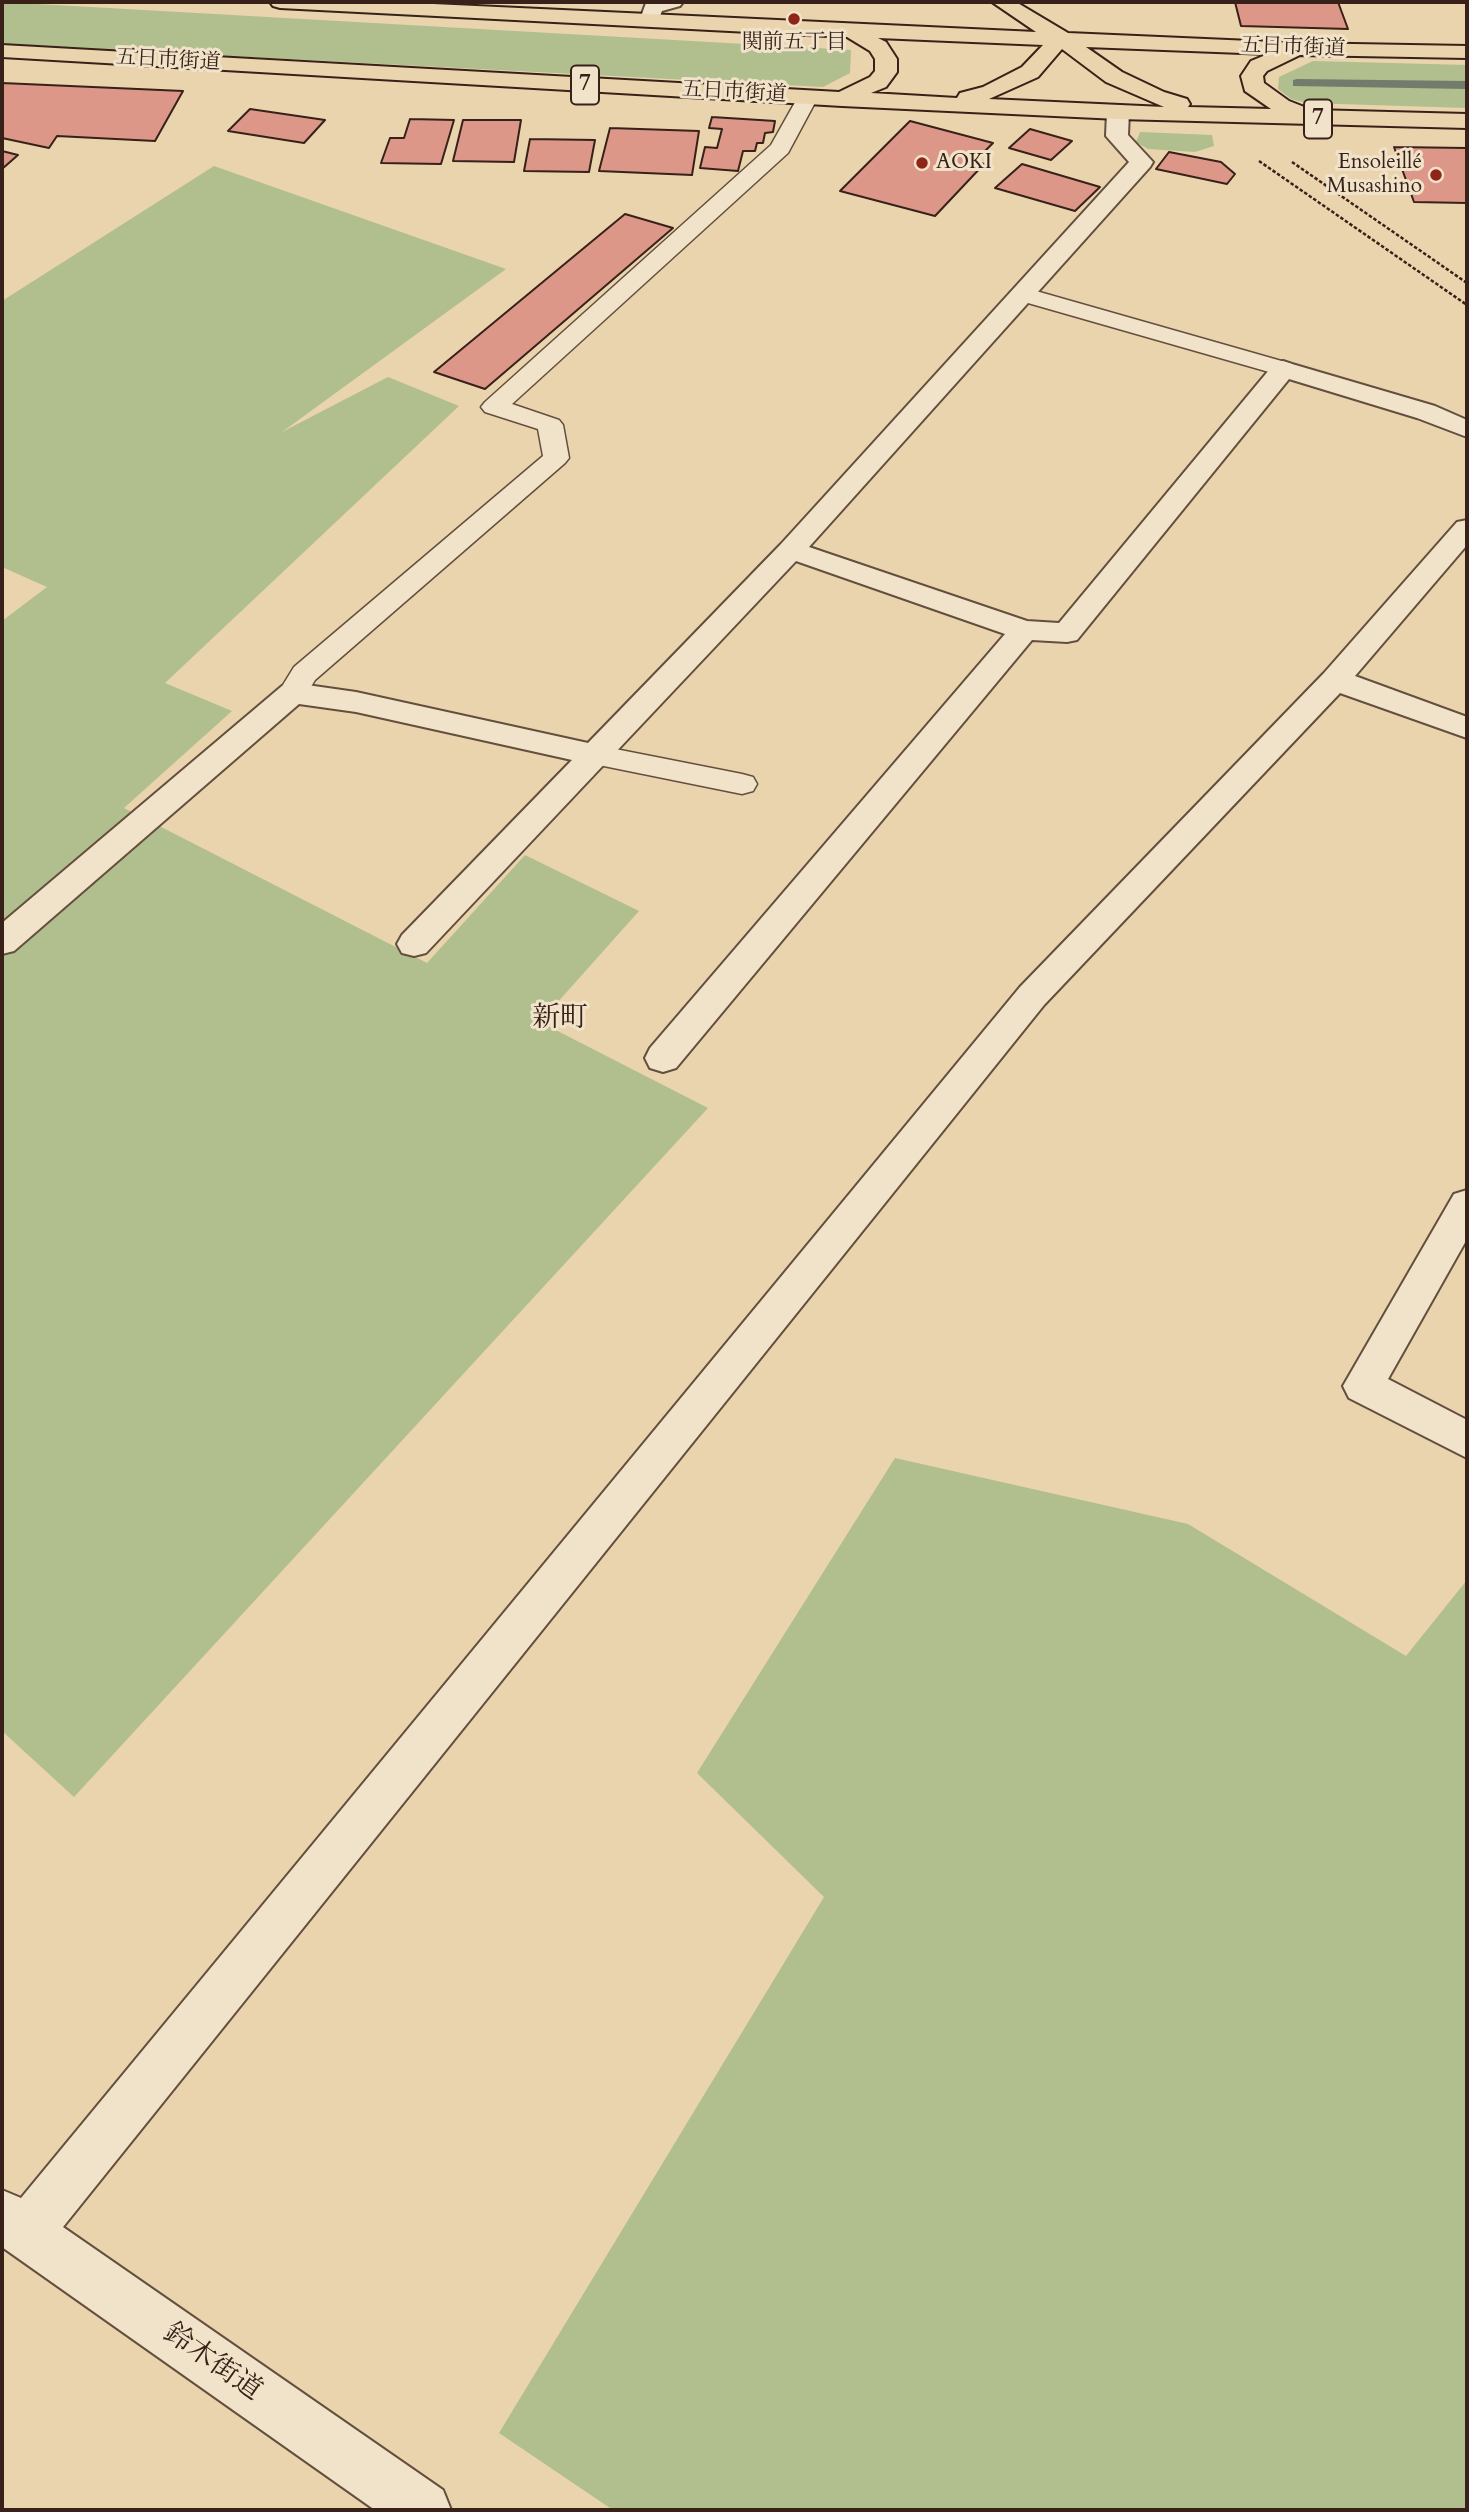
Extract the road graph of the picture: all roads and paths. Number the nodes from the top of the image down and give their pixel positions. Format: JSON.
{"nodes":[{"id":1,"x":280,"y":2,"type":"edge"},
{"id":2,"x":1002,"y":2,"type":"edge"},
{"id":3,"x":654,"y":8,"type":"edge"},
{"id":4,"x":850,"y":29,"type":"junction"},
{"id":5,"x":1061,"y":38,"type":"junction"},
{"id":6,"x":1297,"y":50,"type":"junction"},
{"id":7,"x":2,"y":51,"type":"edge"},
{"id":8,"x":1467,"y":52,"type":"edge"},
{"id":9,"x":808,"y":97,"type":"junction"},
{"id":10,"x":841,"y":99,"type":"junction"},
{"id":11,"x":947,"y":103,"type":"junction"},
{"id":12,"x":1118,"y":112,"type":"junction"},
{"id":13,"x":1219,"y":115,"type":"junction"},
{"id":14,"x":1321,"y":119,"type":"junction"},
{"id":15,"x":1467,"y":121,"type":"edge"},
{"id":16,"x":1253,"y":157,"type":"dead end"},
{"id":17,"x":1291,"y":162,"type":"dead end"},
{"id":18,"x":1467,"y":283,"type":"edge"},
{"id":19,"x":1022,"y":294,"type":"junction"},
{"id":20,"x":1467,"y":305,"type":"edge"},
{"id":21,"x":1283,"y":369,"type":"junction"},
{"id":22,"x":1467,"y":429,"type":"edge"},
{"id":23,"x":1467,"y":528,"type":"edge"},
{"id":24,"x":791,"y":550,"type":"junction"},
{"id":25,"x":1024,"y":630,"type":"junction"},
{"id":26,"x":1335,"y":680,"type":"junction"},
{"id":27,"x":293,"y":692,"type":"junction"},
{"id":28,"x":1467,"y":728,"type":"edge"},
{"id":29,"x":595,"y":755,"type":"junction"},
{"id":30,"x":742,"y":784,"type":"dead end"},
{"id":31,"x":2,"y":942,"type":"edge"},
{"id":32,"x":414,"y":944,"type":"dead end"},
{"id":33,"x":663,"y":1058,"type":"dead end"},
{"id":34,"x":1467,"y":1205,"type":"edge"},
{"id":35,"x":1467,"y":1440,"type":"edge"},
{"id":36,"x":14,"y":2224,"type":"edge"},
{"id":37,"x":423,"y":2510,"type":"edge"}],
"edges":[{"from":1,"to":3,"type":"main road","name":"五日市街道","number":"7"},
{"from":2,"to":5,"type":"main road","number":"7"},
{"from":3,"to":4,"type":"main road","name":"五日市街道","number":"7"},
{"from":4,"to":5,"type":"main road","name":"五日市街道","number":"7"},
{"from":4,"to":10,"type":"main road"},
{"from":5,"to":6,"type":"main road","name":"五日市街道","number":"7"},
{"from":5,"to":11,"type":"main road"},
{"from":5,"to":13,"type":"main road","number":"7"},
{"from":6,"to":8,"type":"main road","name":"五日市街道","number":"7"},
{"from":6,"to":14,"type":"main road"},
{"from":7,"to":9,"type":"main road","name":"五日市街道","number":"7"},
{"from":9,"to":10,"type":"main road","name":"五日市街道","number":"7"},
{"from":9,"to":27,"type":"lane"},
{"from":10,"to":11,"type":"main road","name":"五日市街道","number":"7"},
{"from":11,"to":12,"type":"main road","name":"五日市街道","number":"7"},
{"from":12,"to":13,"type":"main road","name":"五日市街道","number":"7"},
{"from":12,"to":19,"type":"street"},
{"from":13,"to":14,"type":"main road","name":"五日市街道","number":"7"},
{"from":14,"to":15,"type":"main road","name":"五日市街道","number":"7"},
{"from":16,"to":20,"type":"path"},
{"from":17,"to":18,"type":"path"},
{"from":19,"to":21,"type":"lane"},
{"from":19,"to":24,"type":"street"},
{"from":21,"to":22,"type":"street"},
{"from":21,"to":25,"type":"street"},
{"from":23,"to":26,"type":"street"},
{"from":24,"to":25,"type":"street"},
{"from":24,"to":29,"type":"street"},
{"from":25,"to":33,"type":"street"},
{"from":26,"to":28,"type":"street"},
{"from":26,"to":36,"type":"street"},
{"from":27,"to":29,"type":"street"},
{"from":27,"to":31,"type":"street"},
{"from":29,"to":30,"type":"lane"},
{"from":29,"to":32,"type":"street"},
{"from":34,"to":35,"type":"street"},
{"from":36,"to":37,"type":"street","name":"鈴木街道"}]}
